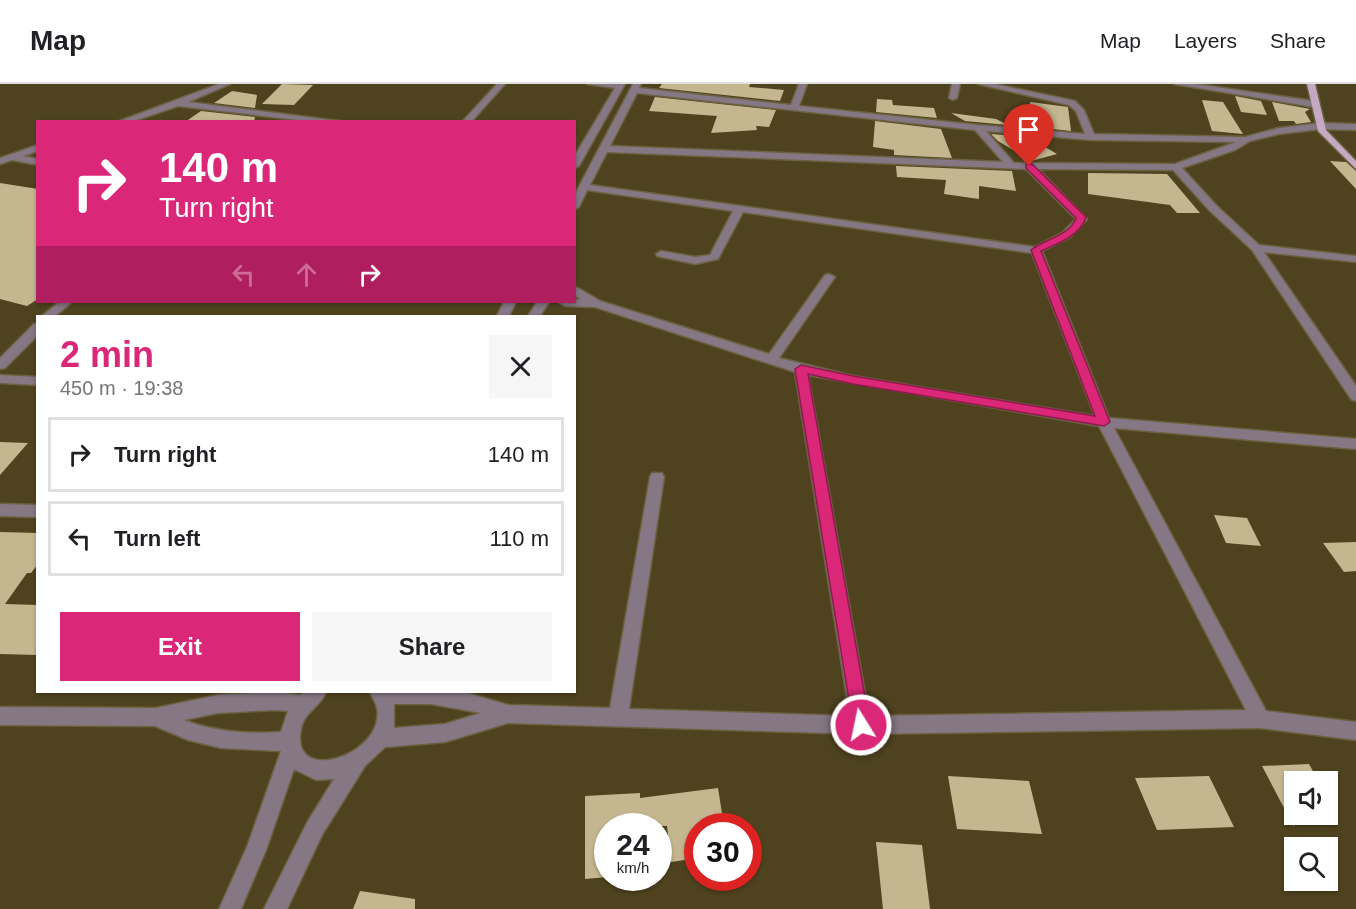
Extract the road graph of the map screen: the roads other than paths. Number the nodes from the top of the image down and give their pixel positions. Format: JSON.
{"nodes":[{"id":1,"x":226,"y":84,"type":"edge"},
{"id":2,"x":501,"y":84,"type":"edge"},
{"id":3,"x":591,"y":84,"type":"edge"},
{"id":4,"x":803,"y":84,"type":"edge"},
{"id":5,"x":956,"y":84,"type":"edge"},
{"id":6,"x":982,"y":84,"type":"edge"},
{"id":7,"x":1178,"y":84,"type":"edge"},
{"id":8,"x":1311,"y":84,"type":"edge"},
{"id":9,"x":620,"y":85,"type":"edge"},
{"id":10,"x":1209,"y":86,"type":"edge"},
{"id":11,"x":635,"y":87,"type":"edge"},
{"id":12,"x":953,"y":98,"type":"dead end"},
{"id":13,"x":177,"y":104,"type":"junction"},
{"id":14,"x":1314,"y":104,"type":"junction"},
{"id":15,"x":794,"y":107,"type":"junction"},
{"id":16,"x":127,"y":120,"type":"edge"},
{"id":17,"x":327,"y":120,"type":"edge"},
{"id":18,"x":468,"y":120,"type":"edge"},
{"id":19,"x":1321,"y":126,"type":"junction"},
{"id":20,"x":978,"y":128,"type":"junction"},
{"id":21,"x":1356,"y":128,"type":"edge"},
{"id":22,"x":1091,"y":137,"type":"junction"},
{"id":23,"x":1246,"y":139,"type":"junction"},
{"id":24,"x":36,"y":149,"type":"edge"},
{"id":25,"x":604,"y":149,"type":"junction"},
{"id":26,"x":3,"y":158,"type":"edge"},
{"id":27,"x":36,"y":162,"type":"edge"},
{"id":28,"x":576,"y":162,"type":"edge"},
{"id":29,"x":1011,"y":165,"type":"junction"},
{"id":30,"x":1029,"y":166,"type":"junction"},
{"id":31,"x":1356,"y":166,"type":"edge"},
{"id":32,"x":1176,"y":167,"type":"junction"},
{"id":33,"x":584,"y":187,"type":"junction"},
{"id":34,"x":576,"y":203,"type":"edge"},
{"id":35,"x":740,"y":208,"type":"junction"},
{"id":36,"x":1256,"y":248,"type":"junction"},
{"id":37,"x":1036,"y":250,"type":"junction"},
{"id":38,"x":661,"y":254,"type":"dead end"},
{"id":39,"x":1356,"y":259,"type":"edge"},
{"id":40,"x":829,"y":277,"type":"dead end"},
{"id":41,"x":576,"y":291,"type":"edge"},
{"id":42,"x":576,"y":302,"type":"edge"},
{"id":43,"x":65,"y":303,"type":"edge"},
{"id":44,"x":596,"y":303,"type":"junction"},
{"id":45,"x":49,"y":315,"type":"edge"},
{"id":46,"x":36,"y":329,"type":"edge"},
{"id":47,"x":771,"y":359,"type":"junction"},
{"id":48,"x":0,"y":365,"type":"edge"},
{"id":49,"x":801,"y":369,"type":"junction"},
{"id":50,"x":0,"y":379,"type":"edge"},
{"id":51,"x":36,"y":381,"type":"edge"},
{"id":52,"x":1356,"y":396,"type":"edge"},
{"id":53,"x":1104,"y":422,"type":"junction"},
{"id":54,"x":1356,"y":444,"type":"edge"},
{"id":55,"x":657,"y":477,"type":"dead end"},
{"id":56,"x":0,"y":510,"type":"edge"},
{"id":57,"x":36,"y":511,"type":"edge"},
{"id":58,"x":381,"y":693,"type":"edge"},
{"id":59,"x":310,"y":698,"type":"edge"},
{"id":60,"x":508,"y":714,"type":"junction"},
{"id":61,"x":0,"y":716,"type":"edge"},
{"id":62,"x":156,"y":717,"type":"junction"},
{"id":63,"x":618,"y":718,"type":"junction"},
{"id":64,"x":1260,"y":719,"type":"junction"},
{"id":65,"x":861,"y":725,"type":"junction"},
{"id":66,"x":1356,"y":731,"type":"edge"},
{"id":67,"x":380,"y":738,"type":"junction"},
{"id":68,"x":290,"y":746,"type":"junction"},
{"id":69,"x":358,"y":760,"type":"junction"},
{"id":70,"x":230,"y":909,"type":"edge"},
{"id":71,"x":275,"y":909,"type":"edge"}],
"edges":[{"from":1,"to":13,"type":"street"},
{"from":2,"to":18,"type":"street"},
{"from":3,"to":9,"type":"street"},
{"from":4,"to":15,"type":"street"},
{"from":5,"to":12,"type":"street"},
{"from":6,"to":22,"type":"street"},
{"from":7,"to":10,"type":"street"},
{"from":8,"to":14,"type":"main road"},
{"from":9,"to":28,"type":"street"},
{"from":10,"to":14,"type":"street"},
{"from":11,"to":15,"type":"street"},
{"from":11,"to":25,"type":"street"},
{"from":13,"to":16,"type":"street"},
{"from":13,"to":17,"type":"street"},
{"from":14,"to":19,"type":"main road"},
{"from":15,"to":20,"type":"street"},
{"from":19,"to":21,"type":"street"},
{"from":19,"to":23,"type":"street"},
{"from":19,"to":31,"type":"main road"},
{"from":20,"to":22,"type":"street"},
{"from":20,"to":29,"type":"street"},
{"from":22,"to":23,"type":"street"},
{"from":23,"to":32,"type":"street"},
{"from":24,"to":26,"type":"street"},
{"from":25,"to":29,"type":"street"},
{"from":25,"to":33,"type":"street"},
{"from":26,"to":27,"type":"street"},
{"from":29,"to":30,"type":"street"},
{"from":30,"to":32,"type":"street"},
{"from":30,"to":37,"type":"street"},
{"from":32,"to":36,"type":"street"},
{"from":33,"to":34,"type":"street"},
{"from":33,"to":35,"type":"street"},
{"from":35,"to":37,"type":"street"},
{"from":35,"to":38,"type":"street"},
{"from":36,"to":39,"type":"street"},
{"from":36,"to":52,"type":"street"},
{"from":37,"to":53,"type":"street"},
{"from":40,"to":47,"type":"street"},
{"from":41,"to":44,"type":"street"},
{"from":42,"to":44,"type":"street"},
{"from":43,"to":45,"type":"street"},
{"from":44,"to":47,"type":"street"},
{"from":46,"to":48,"type":"street"},
{"from":47,"to":49,"type":"street"},
{"from":49,"to":53,"type":"street"},
{"from":49,"to":65,"type":"street"},
{"from":50,"to":51,"type":"street"},
{"from":53,"to":54,"type":"street"},
{"from":53,"to":64,"type":"street"},
{"from":55,"to":63,"type":"street"},
{"from":56,"to":57,"type":"street"},
{"from":58,"to":60,"type":"street"},
{"from":58,"to":67,"type":"street"},
{"from":59,"to":62,"type":"street"},
{"from":59,"to":68,"type":"street"},
{"from":60,"to":63,"type":"street"},
{"from":60,"to":67,"type":"street"},
{"from":61,"to":62,"type":"street"},
{"from":62,"to":68,"type":"street"},
{"from":63,"to":65,"type":"street"},
{"from":64,"to":65,"type":"street"},
{"from":64,"to":66,"type":"street"},
{"from":67,"to":69,"type":"street"},
{"from":68,"to":69,"type":"street"},
{"from":68,"to":70,"type":"street"},
{"from":69,"to":71,"type":"street"}]}
